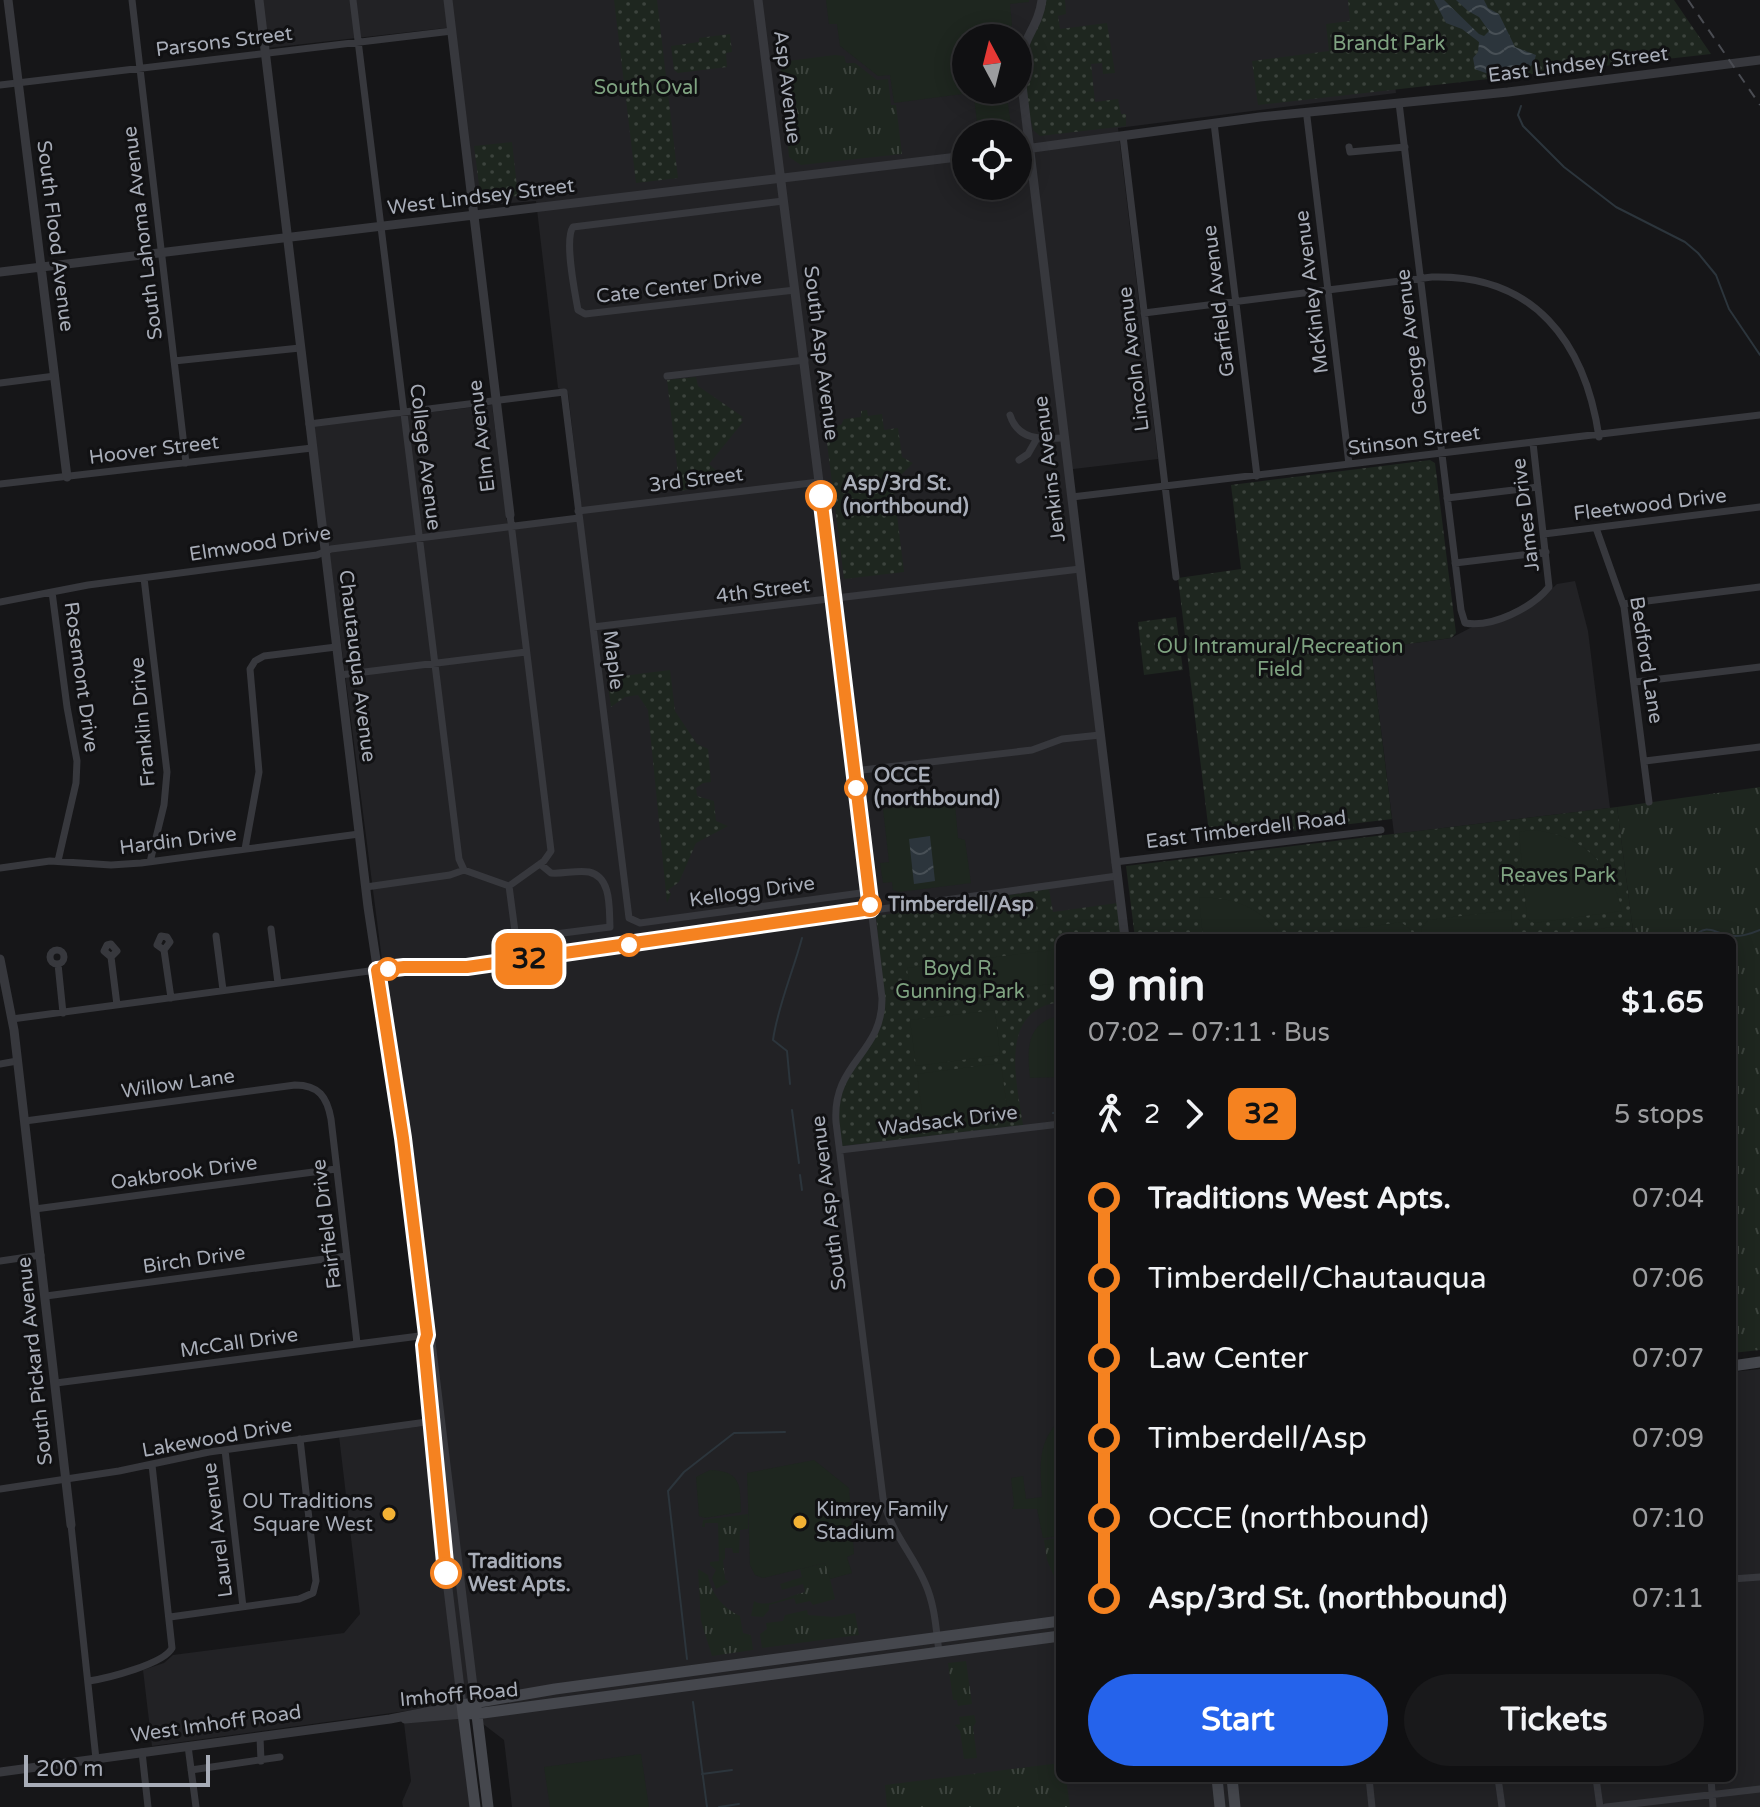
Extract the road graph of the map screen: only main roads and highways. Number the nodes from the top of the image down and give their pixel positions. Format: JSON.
{"nodes":[{"id":1,"x":1760,"y":1362,"type":"edge"},
{"id":2,"x":1736,"y":1365,"type":"edge"},
{"id":3,"x":1056,"y":1622,"type":"edge"},
{"id":4,"x":1056,"y":1637,"type":"edge"},
{"id":5,"x":476,"y":1708,"type":"junction"},
{"id":6,"x":463,"y":1709,"type":"joint"},
{"id":7,"x":1217,"y":1782,"type":"edge"},
{"id":8,"x":1232,"y":1782,"type":"edge"},
{"id":9,"x":475,"y":1807,"type":"edge"},
{"id":10,"x":488,"y":1807,"type":"edge"},
{"id":11,"x":1220,"y":1807,"type":"edge"},
{"id":12,"x":1235,"y":1807,"type":"edge"}],
"edges":[{"from":1,"to":2,"type":"main road"},
{"from":3,"to":5,"type":"main road","name":"Imhoff Road"},
{"from":4,"to":5,"type":"main road","name":"Imhoff Road"},
{"from":5,"to":6,"type":"main road","name":"Imhoff Road"},
{"from":5,"to":10,"type":"main road","name":"Chautauqua Avenue"},
{"from":6,"to":9,"type":"main road","name":"Chautauqua Avenue"},
{"from":7,"to":11,"type":"main road"},
{"from":8,"to":12,"type":"main road"}]}
